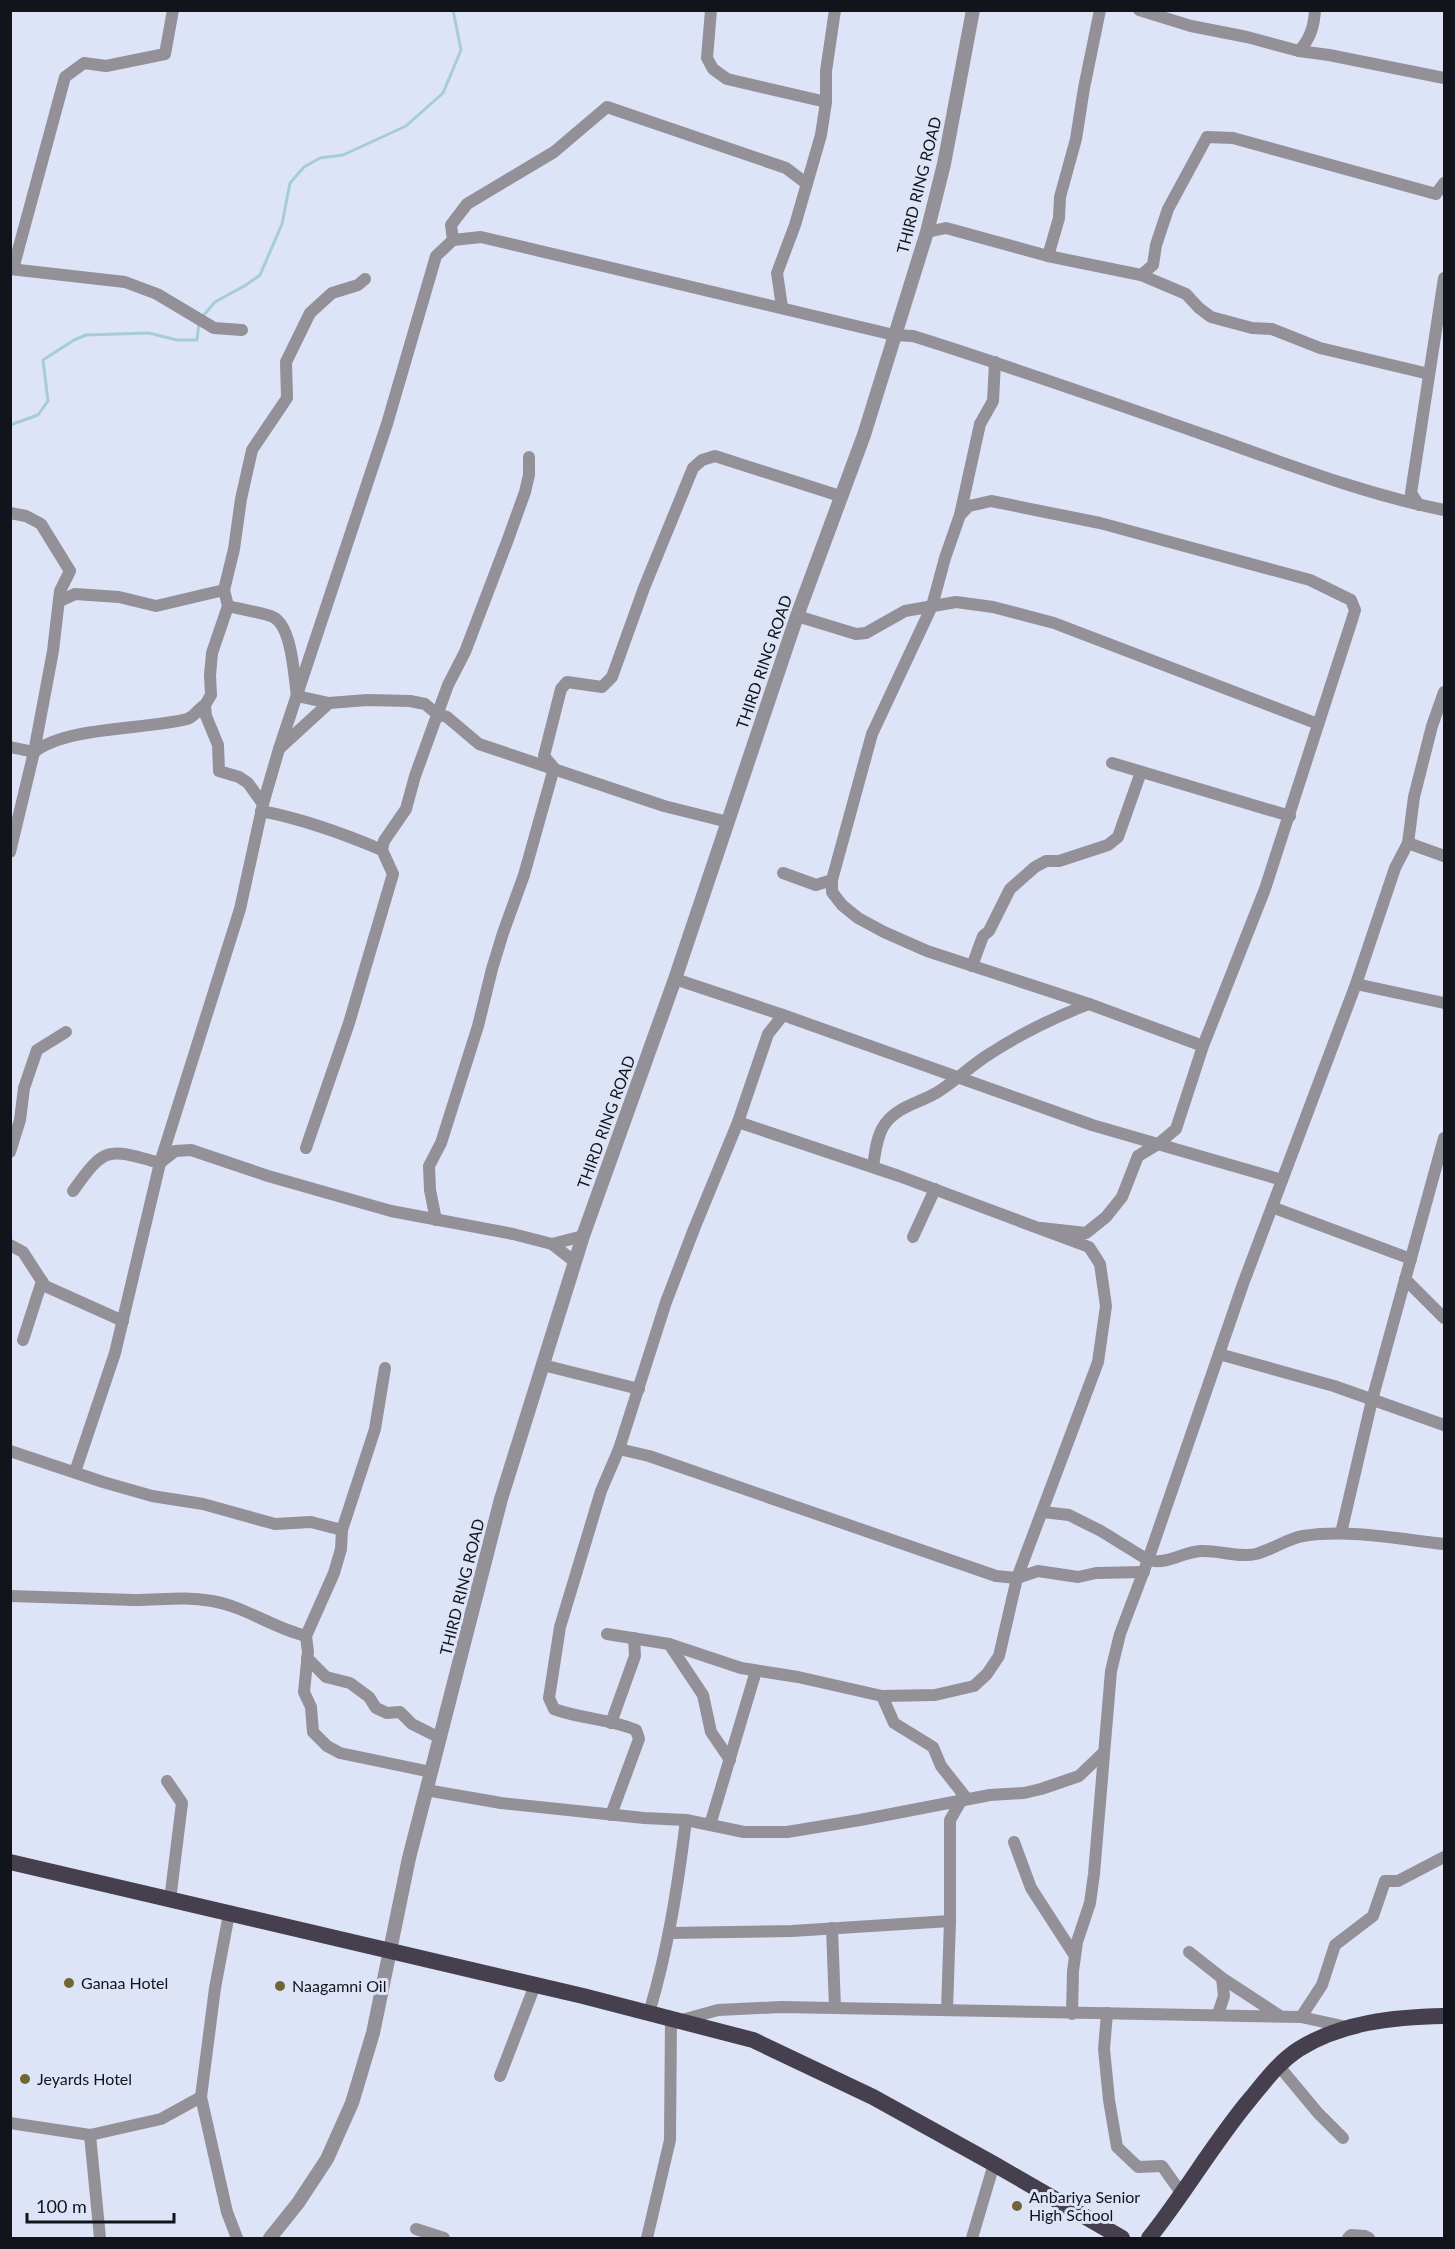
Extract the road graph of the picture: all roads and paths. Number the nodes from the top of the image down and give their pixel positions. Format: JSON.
{"nodes":[{"id":1,"x":173,"y":10,"type":"edge"},
{"id":2,"x":711,"y":10,"type":"edge"},
{"id":3,"x":835,"y":10,"type":"edge"},
{"id":4,"x":973,"y":10,"type":"edge"},
{"id":5,"x":1139,"y":10,"type":"edge"},
{"id":6,"x":1315,"y":10,"type":"edge"},
{"id":7,"x":1101,"y":11,"type":"edge"},
{"id":8,"x":1299,"y":51,"type":"junction"},
{"id":9,"x":1444,"y":78,"type":"edge"},
{"id":10,"x":826,"y":102,"type":"junction"},
{"id":11,"x":807,"y":183,"type":"junction"},
{"id":12,"x":1444,"y":183,"type":"edge"},
{"id":13,"x":927,"y":232,"type":"junction"},
{"id":14,"x":453,"y":240,"type":"junction"},
{"id":15,"x":1047,"y":256,"type":"junction"},
{"id":16,"x":12,"y":269,"type":"edge"},
{"id":17,"x":1141,"y":275,"type":"junction"},
{"id":18,"x":1444,"y":278,"type":"edge"},
{"id":19,"x":365,"y":279,"type":"dead end"},
{"id":20,"x":782,"y":307,"type":"junction"},
{"id":21,"x":242,"y":330,"type":"dead end"},
{"id":22,"x":894,"y":335,"type":"junction"},
{"id":23,"x":995,"y":362,"type":"junction"},
{"id":24,"x":1429,"y":374,"type":"junction"},
{"id":25,"x":529,"y":457,"type":"dead end"},
{"id":26,"x":840,"y":496,"type":"junction"},
{"id":27,"x":1419,"y":505,"type":"junction"},
{"id":28,"x":1444,"y":510,"type":"edge"},
{"id":29,"x":10,"y":513,"type":"edge"},
{"id":30,"x":960,"y":514,"type":"junction"},
{"id":31,"x":224,"y":590,"type":"junction"},
{"id":32,"x":60,"y":601,"type":"junction"},
{"id":33,"x":228,"y":606,"type":"junction"},
{"id":34,"x":932,"y":606,"type":"junction"},
{"id":35,"x":796,"y":616,"type":"junction"},
{"id":36,"x":1444,"y":692,"type":"edge"},
{"id":37,"x":297,"y":696,"type":"junction"},
{"id":38,"x":328,"y":703,"type":"junction"},
{"id":39,"x":205,"y":711,"type":"junction"},
{"id":40,"x":437,"y":714,"type":"junction"},
{"id":41,"x":190,"y":718,"type":"junction"},
{"id":42,"x":1318,"y":724,"type":"junction"},
{"id":43,"x":214,"y":736,"type":"junction"},
{"id":44,"x":10,"y":747,"type":"edge"},
{"id":45,"x":279,"y":749,"type":"junction"},
{"id":46,"x":34,"y":752,"type":"junction"},
{"id":47,"x":1113,"y":763,"type":"dead end"},
{"id":48,"x":554,"y":768,"type":"junction"},
{"id":49,"x":1141,"y":772,"type":"junction"},
{"id":50,"x":262,"y":808,"type":"junction"},
{"id":51,"x":1290,"y":816,"type":"junction"},
{"id":52,"x":728,"y":822,"type":"junction"},
{"id":53,"x":1408,"y":843,"type":"junction"},
{"id":54,"x":382,"y":850,"type":"junction"},
{"id":55,"x":10,"y":852,"type":"edge"},
{"id":56,"x":1444,"y":856,"type":"edge"},
{"id":57,"x":783,"y":873,"type":"dead end"},
{"id":58,"x":832,"y":880,"type":"junction"},
{"id":59,"x":972,"y":966,"type":"junction"},
{"id":60,"x":675,"y":979,"type":"junction"},
{"id":61,"x":1356,"y":984,"type":"junction"},
{"id":62,"x":1057,"y":994,"type":"junction"},
{"id":63,"x":1444,"y":1003,"type":"edge"},
{"id":64,"x":1089,"y":1005,"type":"junction"},
{"id":65,"x":763,"y":1009,"type":"junction"},
{"id":66,"x":783,"y":1015,"type":"junction"},
{"id":67,"x":1056,"y":1017,"type":"junction"},
{"id":68,"x":66,"y":1032,"type":"dead end"},
{"id":69,"x":768,"y":1034,"type":"junction"},
{"id":70,"x":1203,"y":1046,"type":"junction"},
{"id":71,"x":958,"y":1076,"type":"junction"},
{"id":72,"x":738,"y":1122,"type":"junction"},
{"id":73,"x":1176,"y":1129,"type":"junction"},
{"id":74,"x":1444,"y":1138,"type":"edge"},
{"id":75,"x":1158,"y":1144,"type":"junction"},
{"id":76,"x":306,"y":1148,"type":"dead end"},
{"id":77,"x":10,"y":1152,"type":"edge"},
{"id":78,"x":1188,"y":1153,"type":"junction"},
{"id":79,"x":160,"y":1163,"type":"junction"},
{"id":80,"x":873,"y":1167,"type":"junction"},
{"id":81,"x":1282,"y":1180,"type":"junction"},
{"id":82,"x":935,"y":1189,"type":"junction"},
{"id":83,"x":73,"y":1191,"type":"dead end"},
{"id":84,"x":1272,"y":1207,"type":"junction"},
{"id":85,"x":436,"y":1220,"type":"junction"},
{"id":86,"x":1041,"y":1228,"type":"junction"},
{"id":87,"x":583,"y":1236,"type":"junction"},
{"id":88,"x":913,"y":1237,"type":"dead end"},
{"id":89,"x":552,"y":1244,"type":"junction"},
{"id":90,"x":10,"y":1245,"type":"edge"},
{"id":91,"x":1411,"y":1259,"type":"junction"},
{"id":92,"x":575,"y":1262,"type":"junction"},
{"id":93,"x":1405,"y":1279,"type":"junction"},
{"id":94,"x":42,"y":1281,"type":"junction"},
{"id":95,"x":1444,"y":1318,"type":"edge"},
{"id":96,"x":123,"y":1321,"type":"junction"},
{"id":97,"x":23,"y":1340,"type":"dead end"},
{"id":98,"x":1219,"y":1354,"type":"junction"},
{"id":99,"x":543,"y":1365,"type":"junction"},
{"id":100,"x":385,"y":1368,"type":"dead end"},
{"id":101,"x":639,"y":1389,"type":"junction"},
{"id":102,"x":1372,"y":1400,"type":"junction"},
{"id":103,"x":1444,"y":1425,"type":"edge"},
{"id":104,"x":619,"y":1449,"type":"junction"},
{"id":105,"x":10,"y":1451,"type":"edge"},
{"id":106,"x":75,"y":1473,"type":"junction"},
{"id":107,"x":1043,"y":1512,"type":"junction"},
{"id":108,"x":342,"y":1530,"type":"junction"},
{"id":109,"x":1341,"y":1533,"type":"junction"},
{"id":110,"x":1444,"y":1544,"type":"edge"},
{"id":111,"x":1146,"y":1566,"type":"junction"},
{"id":112,"x":1017,"y":1578,"type":"junction"},
{"id":113,"x":10,"y":1596,"type":"edge"},
{"id":114,"x":607,"y":1634,"type":"dead end"},
{"id":115,"x":306,"y":1636,"type":"junction"},
{"id":116,"x":634,"y":1638,"type":"junction"},
{"id":117,"x":669,"y":1644,"type":"junction"},
{"id":118,"x":307,"y":1658,"type":"junction"},
{"id":119,"x":756,"y":1671,"type":"junction"},
{"id":120,"x":882,"y":1696,"type":"junction"},
{"id":121,"x":611,"y":1723,"type":"junction"},
{"id":122,"x":440,"y":1738,"type":"junction"},
{"id":123,"x":1104,"y":1752,"type":"junction"},
{"id":124,"x":730,"y":1760,"type":"junction"},
{"id":125,"x":431,"y":1772,"type":"junction"},
{"id":126,"x":1079,"y":1776,"type":"junction"},
{"id":127,"x":167,"y":1781,"type":"dead end"},
{"id":128,"x":1100,"y":1783,"type":"junction"},
{"id":129,"x":426,"y":1790,"type":"junction"},
{"id":130,"x":964,"y":1800,"type":"junction"},
{"id":131,"x":940,"y":1805,"type":"junction"},
{"id":132,"x":611,"y":1815,"type":"junction"},
{"id":133,"x":686,"y":1820,"type":"junction"},
{"id":134,"x":950,"y":1820,"type":"junction"},
{"id":135,"x":710,"y":1825,"type":"junction"},
{"id":136,"x":1014,"y":1842,"type":"dead end"},
{"id":137,"x":1444,"y":1857,"type":"edge"},
{"id":138,"x":11,"y":1864,"type":"edge"},
{"id":139,"x":170,"y":1900,"type":"junction"},
{"id":140,"x":229,"y":1914,"type":"junction"},
{"id":141,"x":950,"y":1921,"type":"junction"},
{"id":142,"x":832,"y":1928,"type":"junction"},
{"id":143,"x":669,"y":1933,"type":"junction"},
{"id":144,"x":391,"y":1952,"type":"junction"},
{"id":145,"x":1189,"y":1952,"type":"dead end"},
{"id":146,"x":1075,"y":1956,"type":"junction"},
{"id":147,"x":1222,"y":1978,"type":"junction"},
{"id":148,"x":535,"y":1985,"type":"junction"},
{"id":149,"x":836,"y":2008,"type":"junction"},
{"id":150,"x":947,"y":2010,"type":"junction"},
{"id":151,"x":650,"y":2013,"type":"junction"},
{"id":152,"x":1107,"y":2013,"type":"junction"},
{"id":153,"x":1072,"y":2014,"type":"junction"},
{"id":154,"x":1218,"y":2014,"type":"junction"},
{"id":155,"x":1280,"y":2016,"type":"junction"},
{"id":156,"x":1444,"y":2016,"type":"edge"},
{"id":157,"x":1301,"y":2017,"type":"junction"},
{"id":158,"x":676,"y":2019,"type":"junction"},
{"id":159,"x":1352,"y":2028,"type":"junction"},
{"id":160,"x":1278,"y":2065,"type":"junction"},
{"id":161,"x":500,"y":2076,"type":"dead end"},
{"id":162,"x":201,"y":2097,"type":"junction"},
{"id":163,"x":10,"y":2123,"type":"edge"},
{"id":164,"x":90,"y":2135,"type":"junction"},
{"id":165,"x":1343,"y":2138,"type":"dead end"},
{"id":166,"x":994,"y":2164,"type":"junction"},
{"id":167,"x":1182,"y":2194,"type":"junction"},
{"id":168,"x":416,"y":2229,"type":"dead end"},
{"id":169,"x":100,"y":2238,"type":"edge"},
{"id":170,"x":237,"y":2238,"type":"edge"},
{"id":171,"x":270,"y":2238,"type":"edge"},
{"id":172,"x":444,"y":2238,"type":"edge"},
{"id":173,"x":647,"y":2238,"type":"edge"},
{"id":174,"x":972,"y":2238,"type":"edge"},
{"id":175,"x":1122,"y":2238,"type":"edge"},
{"id":176,"x":1149,"y":2238,"type":"edge"},
{"id":177,"x":1348,"y":2238,"type":"edge"},
{"id":178,"x":1369,"y":2238,"type":"edge"}],
"edges":[{"from":1,"to":16,"type":"street"},
{"from":2,"to":10,"type":"street"},
{"from":3,"to":10,"type":"street"},
{"from":4,"to":13,"type":"street","name":"THIRD RING ROAD"},
{"from":5,"to":8,"type":"street"},
{"from":6,"to":8,"type":"street"},
{"from":7,"to":15,"type":"street"},
{"from":8,"to":9,"type":"street"},
{"from":10,"to":11,"type":"street"},
{"from":11,"to":14,"type":"street"},
{"from":11,"to":20,"type":"street"},
{"from":12,"to":17,"type":"street"},
{"from":13,"to":15,"type":"street"},
{"from":13,"to":22,"type":"street","name":"THIRD RING ROAD"},
{"from":14,"to":20,"type":"street"},
{"from":14,"to":37,"type":"street"},
{"from":15,"to":17,"type":"street"},
{"from":16,"to":21,"type":"street"},
{"from":17,"to":24,"type":"street"},
{"from":18,"to":24,"type":"street"},
{"from":19,"to":31,"type":"street"},
{"from":20,"to":22,"type":"street"},
{"from":22,"to":23,"type":"street"},
{"from":22,"to":26,"type":"street","name":"THIRD RING ROAD"},
{"from":23,"to":27,"type":"street"},
{"from":23,"to":30,"type":"street"},
{"from":24,"to":27,"type":"street"},
{"from":25,"to":40,"type":"street"},
{"from":26,"to":35,"type":"street","name":"THIRD RING ROAD"},
{"from":26,"to":48,"type":"street"},
{"from":27,"to":28,"type":"street"},
{"from":29,"to":32,"type":"street"},
{"from":30,"to":34,"type":"street"},
{"from":30,"to":42,"type":"street"},
{"from":31,"to":32,"type":"street"},
{"from":31,"to":33,"type":"street"},
{"from":32,"to":46,"type":"street"},
{"from":33,"to":37,"type":"street"},
{"from":33,"to":39,"type":"street"},
{"from":34,"to":35,"type":"street"},
{"from":34,"to":42,"type":"street"},
{"from":34,"to":58,"type":"street"},
{"from":35,"to":52,"type":"street","name":"THIRD RING ROAD"},
{"from":36,"to":53,"type":"street"},
{"from":37,"to":38,"type":"street"},
{"from":37,"to":45,"type":"street"},
{"from":38,"to":40,"type":"street"},
{"from":38,"to":45,"type":"street"},
{"from":39,"to":41,"type":"street"},
{"from":39,"to":43,"type":"street"},
{"from":40,"to":48,"type":"street"},
{"from":40,"to":54,"type":"street"},
{"from":41,"to":43,"type":"street"},
{"from":41,"to":46,"type":"street"},
{"from":42,"to":51,"type":"street"},
{"from":43,"to":50,"type":"street"},
{"from":44,"to":46,"type":"street"},
{"from":45,"to":50,"type":"street"},
{"from":46,"to":55,"type":"street"},
{"from":47,"to":49,"type":"street"},
{"from":48,"to":52,"type":"street"},
{"from":48,"to":85,"type":"street"},
{"from":49,"to":51,"type":"street"},
{"from":49,"to":59,"type":"street"},
{"from":50,"to":54,"type":"street"},
{"from":50,"to":79,"type":"street"},
{"from":51,"to":70,"type":"street"},
{"from":52,"to":60,"type":"street","name":"THIRD RING ROAD"},
{"from":53,"to":56,"type":"street"},
{"from":53,"to":61,"type":"street"},
{"from":54,"to":76,"type":"street"},
{"from":57,"to":58,"type":"street"},
{"from":58,"to":59,"type":"street"},
{"from":59,"to":62,"type":"street"},
{"from":60,"to":65,"type":"street"},
{"from":60,"to":87,"type":"street","name":"THIRD RING ROAD"},
{"from":61,"to":63,"type":"street"},
{"from":61,"to":81,"type":"street"},
{"from":62,"to":64,"type":"street"},
{"from":62,"to":67,"type":"street"},
{"from":64,"to":67,"type":"street"},
{"from":64,"to":70,"type":"street"},
{"from":65,"to":66,"type":"street"},
{"from":65,"to":69,"type":"street"},
{"from":66,"to":69,"type":"street"},
{"from":66,"to":71,"type":"street"},
{"from":67,"to":71,"type":"street"},
{"from":68,"to":77,"type":"street"},
{"from":69,"to":72,"type":"street"},
{"from":70,"to":73,"type":"street"},
{"from":71,"to":75,"type":"street"},
{"from":71,"to":80,"type":"street"},
{"from":72,"to":80,"type":"street"},
{"from":72,"to":101,"type":"street"},
{"from":73,"to":75,"type":"street"},
{"from":73,"to":78,"type":"street"},
{"from":74,"to":91,"type":"street"},
{"from":75,"to":78,"type":"street"},
{"from":75,"to":86,"type":"street"},
{"from":78,"to":81,"type":"street"},
{"from":79,"to":83,"type":"street"},
{"from":79,"to":85,"type":"street"},
{"from":79,"to":96,"type":"street"},
{"from":80,"to":82,"type":"street"},
{"from":81,"to":84,"type":"street"},
{"from":82,"to":86,"type":"street"},
{"from":82,"to":88,"type":"street"},
{"from":84,"to":91,"type":"street"},
{"from":84,"to":98,"type":"street"},
{"from":85,"to":89,"type":"street"},
{"from":86,"to":107,"type":"street"},
{"from":87,"to":89,"type":"street"},
{"from":87,"to":92,"type":"street","name":"THIRD RING ROAD"},
{"from":89,"to":92,"type":"street"},
{"from":90,"to":94,"type":"street"},
{"from":91,"to":93,"type":"street"},
{"from":92,"to":99,"type":"street","name":"THIRD RING ROAD"},
{"from":93,"to":95,"type":"street"},
{"from":93,"to":102,"type":"street"},
{"from":94,"to":96,"type":"street"},
{"from":94,"to":97,"type":"street"},
{"from":96,"to":106,"type":"street"},
{"from":98,"to":102,"type":"street"},
{"from":98,"to":111,"type":"street"},
{"from":99,"to":101,"type":"street"},
{"from":99,"to":122,"type":"street","name":"THIRD RING ROAD"},
{"from":100,"to":108,"type":"street"},
{"from":101,"to":104,"type":"street"},
{"from":102,"to":103,"type":"street"},
{"from":102,"to":109,"type":"street"},
{"from":104,"to":112,"type":"street"},
{"from":104,"to":121,"type":"street"},
{"from":105,"to":106,"type":"street"},
{"from":106,"to":108,"type":"street"},
{"from":107,"to":111,"type":"street"},
{"from":107,"to":112,"type":"street"},
{"from":108,"to":115,"type":"street"},
{"from":109,"to":110,"type":"street"},
{"from":109,"to":111,"type":"street"},
{"from":111,"to":112,"type":"street"},
{"from":111,"to":123,"type":"street"},
{"from":112,"to":120,"type":"street"},
{"from":113,"to":115,"type":"street"},
{"from":114,"to":116,"type":"street"},
{"from":115,"to":118,"type":"street"},
{"from":116,"to":117,"type":"street"},
{"from":116,"to":121,"type":"street"},
{"from":117,"to":119,"type":"street"},
{"from":117,"to":124,"type":"street"},
{"from":118,"to":122,"type":"street"},
{"from":118,"to":125,"type":"street"},
{"from":119,"to":120,"type":"street"},
{"from":119,"to":124,"type":"street"},
{"from":120,"to":130,"type":"street"},
{"from":121,"to":132,"type":"street"},
{"from":122,"to":125,"type":"street","name":"THIRD RING ROAD"},
{"from":123,"to":126,"type":"street"},
{"from":123,"to":128,"type":"street"},
{"from":124,"to":135,"type":"street"},
{"from":125,"to":129,"type":"street","name":"THIRD RING ROAD"},
{"from":126,"to":128,"type":"street"},
{"from":126,"to":130,"type":"street"},
{"from":127,"to":139,"type":"street"},
{"from":128,"to":146,"type":"street"},
{"from":129,"to":132,"type":"street"},
{"from":129,"to":144,"type":"street","name":"THIRD RING ROAD"},
{"from":130,"to":131,"type":"street"},
{"from":130,"to":134,"type":"street"},
{"from":131,"to":134,"type":"street"},
{"from":131,"to":135,"type":"street"},
{"from":132,"to":133,"type":"street"},
{"from":133,"to":135,"type":"street"},
{"from":133,"to":143,"type":"street"},
{"from":134,"to":141,"type":"street"},
{"from":136,"to":146,"type":"street"},
{"from":137,"to":157,"type":"street"},
{"from":138,"to":139,"type":"highway"},
{"from":139,"to":140,"type":"highway"},
{"from":140,"to":144,"type":"highway"},
{"from":140,"to":162,"type":"street"},
{"from":141,"to":142,"type":"street"},
{"from":141,"to":150,"type":"street"},
{"from":142,"to":143,"type":"street"},
{"from":142,"to":149,"type":"street"},
{"from":143,"to":151,"type":"street"},
{"from":144,"to":148,"type":"highway"},
{"from":144,"to":171,"type":"street","name":"THIRD RING ROAD"},
{"from":145,"to":147,"type":"street"},
{"from":146,"to":153,"type":"street"},
{"from":147,"to":154,"type":"street"},
{"from":147,"to":155,"type":"street"},
{"from":148,"to":151,"type":"highway"},
{"from":148,"to":161,"type":"street"},
{"from":149,"to":150,"type":"street"},
{"from":149,"to":158,"type":"street"},
{"from":150,"to":153,"type":"street"},
{"from":151,"to":158,"type":"highway"},
{"from":152,"to":153,"type":"street"},
{"from":152,"to":154,"type":"street"},
{"from":152,"to":167,"type":"street"},
{"from":154,"to":155,"type":"street"},
{"from":155,"to":157,"type":"street"},
{"from":156,"to":159,"type":"highway"},
{"from":157,"to":159,"type":"street"},
{"from":158,"to":166,"type":"highway"},
{"from":158,"to":173,"type":"street"},
{"from":159,"to":160,"type":"highway"},
{"from":160,"to":165,"type":"street"},
{"from":160,"to":167,"type":"highway"},
{"from":162,"to":164,"type":"street"},
{"from":162,"to":170,"type":"street"},
{"from":163,"to":164,"type":"street"},
{"from":164,"to":169,"type":"street"},
{"from":166,"to":174,"type":"street"},
{"from":166,"to":175,"type":"highway"},
{"from":167,"to":176,"type":"highway"},
{"from":168,"to":172,"type":"street"},
{"from":177,"to":178,"type":"street"}]}
